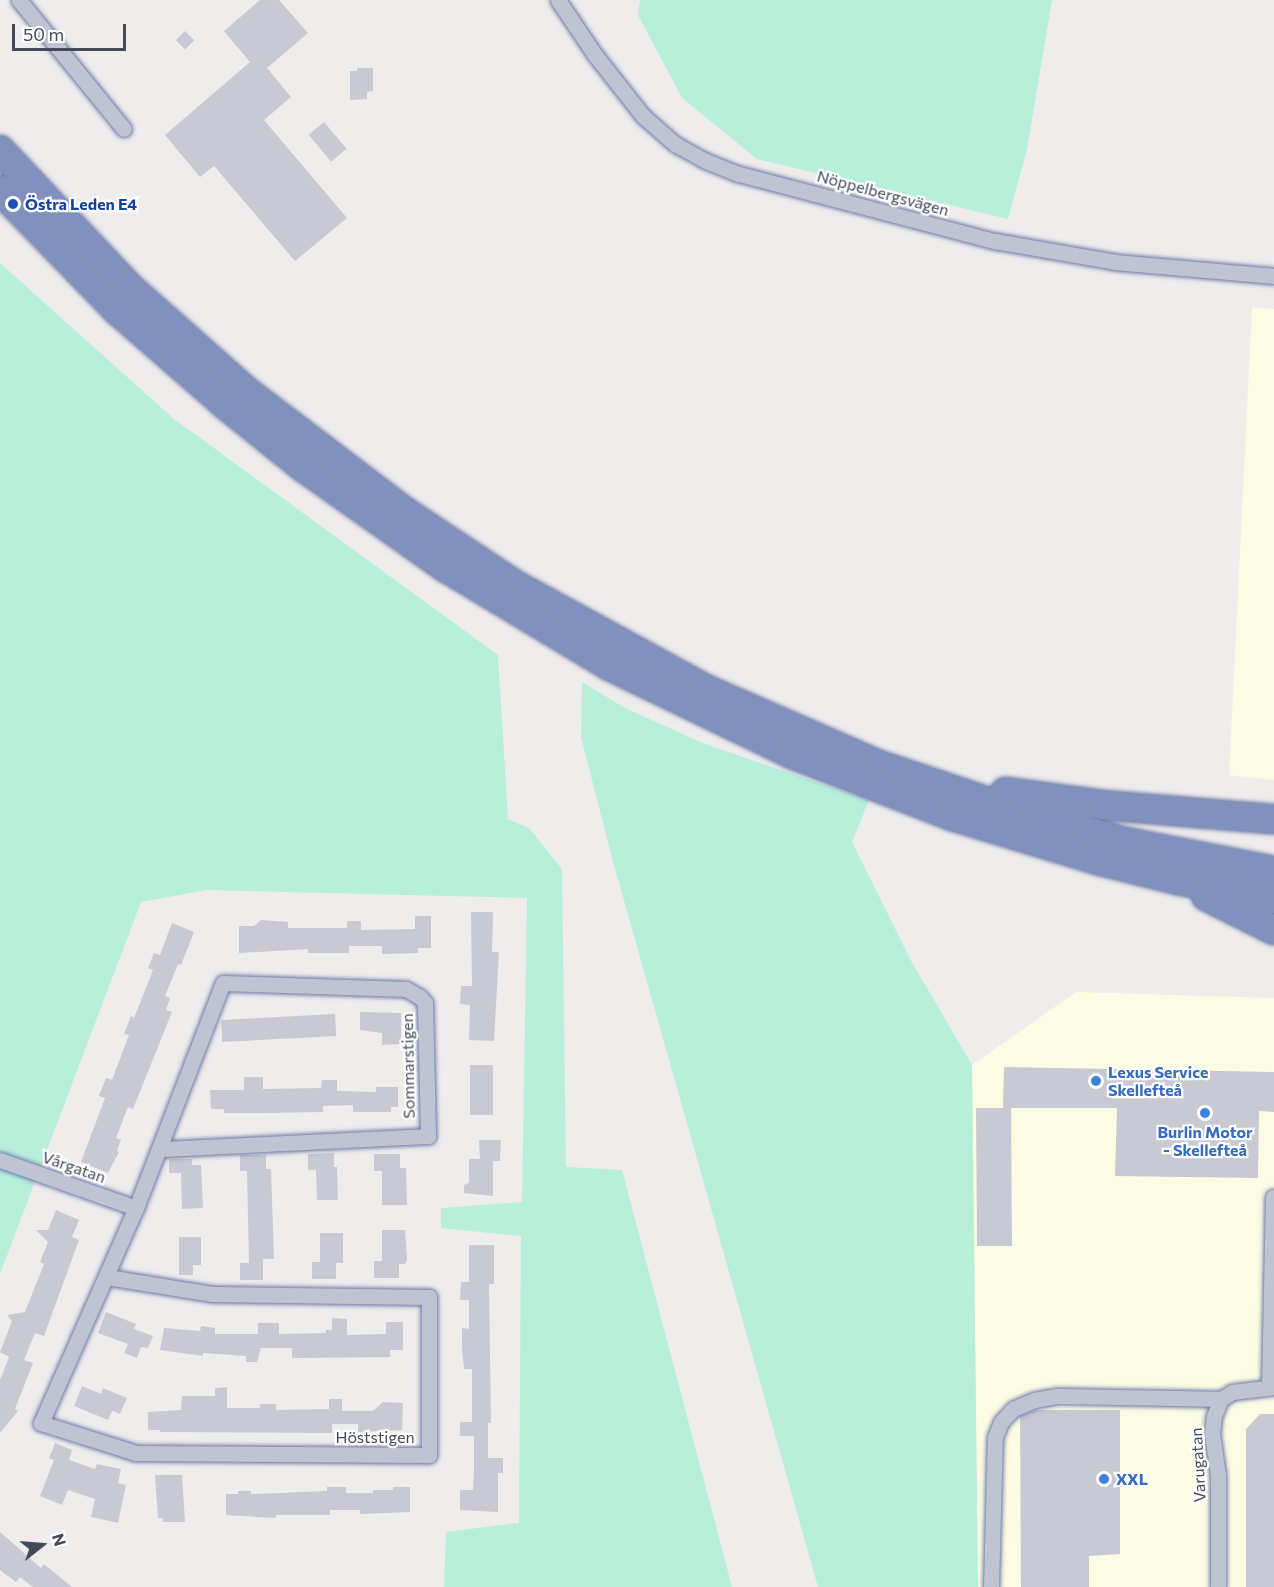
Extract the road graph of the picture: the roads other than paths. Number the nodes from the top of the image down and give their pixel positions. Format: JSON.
{"nodes":[{"id":1,"x":18,"y":0,"type":"edge"},
{"id":2,"x":558,"y":0,"type":"edge"},
{"id":3,"x":124,"y":129,"type":"dead end"},
{"id":4,"x":0,"y":150,"type":"edge"},
{"id":5,"x":0,"y":190,"type":"edge"},
{"id":6,"x":1274,"y":276,"type":"edge"},
{"id":7,"x":879,"y":765,"type":"junction"},
{"id":8,"x":1274,"y":819,"type":"edge"},
{"id":9,"x":1274,"y":872,"type":"edge"},
{"id":10,"x":1178,"y":880,"type":"junction"},
{"id":11,"x":1274,"y":898,"type":"edge"},
{"id":12,"x":1274,"y":930,"type":"edge"},
{"id":13,"x":160,"y":1149,"type":"junction"},
{"id":14,"x":0,"y":1160,"type":"edge"},
{"id":15,"x":1273,"y":1197,"type":"edge"},
{"id":16,"x":136,"y":1208,"type":"junction"},
{"id":17,"x":107,"y":1276,"type":"junction"},
{"id":18,"x":1271,"y":1387,"type":"edge"},
{"id":19,"x":1221,"y":1399,"type":"junction"},
{"id":20,"x":991,"y":1587,"type":"edge"},
{"id":21,"x":1218,"y":1587,"type":"edge"}],
"edges":[{"from":1,"to":3,"type":"street"},
{"from":2,"to":6,"type":"street","name":"Nöppelbergsvägen"},
{"from":4,"to":7,"type":"highway"},
{"from":5,"to":10,"type":"highway"},
{"from":7,"to":8,"type":"highway"},
{"from":7,"to":9,"type":"highway"},
{"from":10,"to":11,"type":"highway"},
{"from":10,"to":12,"type":"highway"},
{"from":13,"to":13,"type":"street","name":"Sommarstigen"},
{"from":13,"to":16,"type":"street","name":"Sommarstigen"},
{"from":14,"to":16,"type":"street","name":"Vårgatan"},
{"from":15,"to":18,"type":"street"},
{"from":16,"to":17,"type":"street","name":"Höststigen"},
{"from":17,"to":17,"type":"street","name":"Höststigen"},
{"from":18,"to":19,"type":"street"},
{"from":19,"to":20,"type":"street"},
{"from":19,"to":21,"type":"street","name":"Varugatan"}]}
